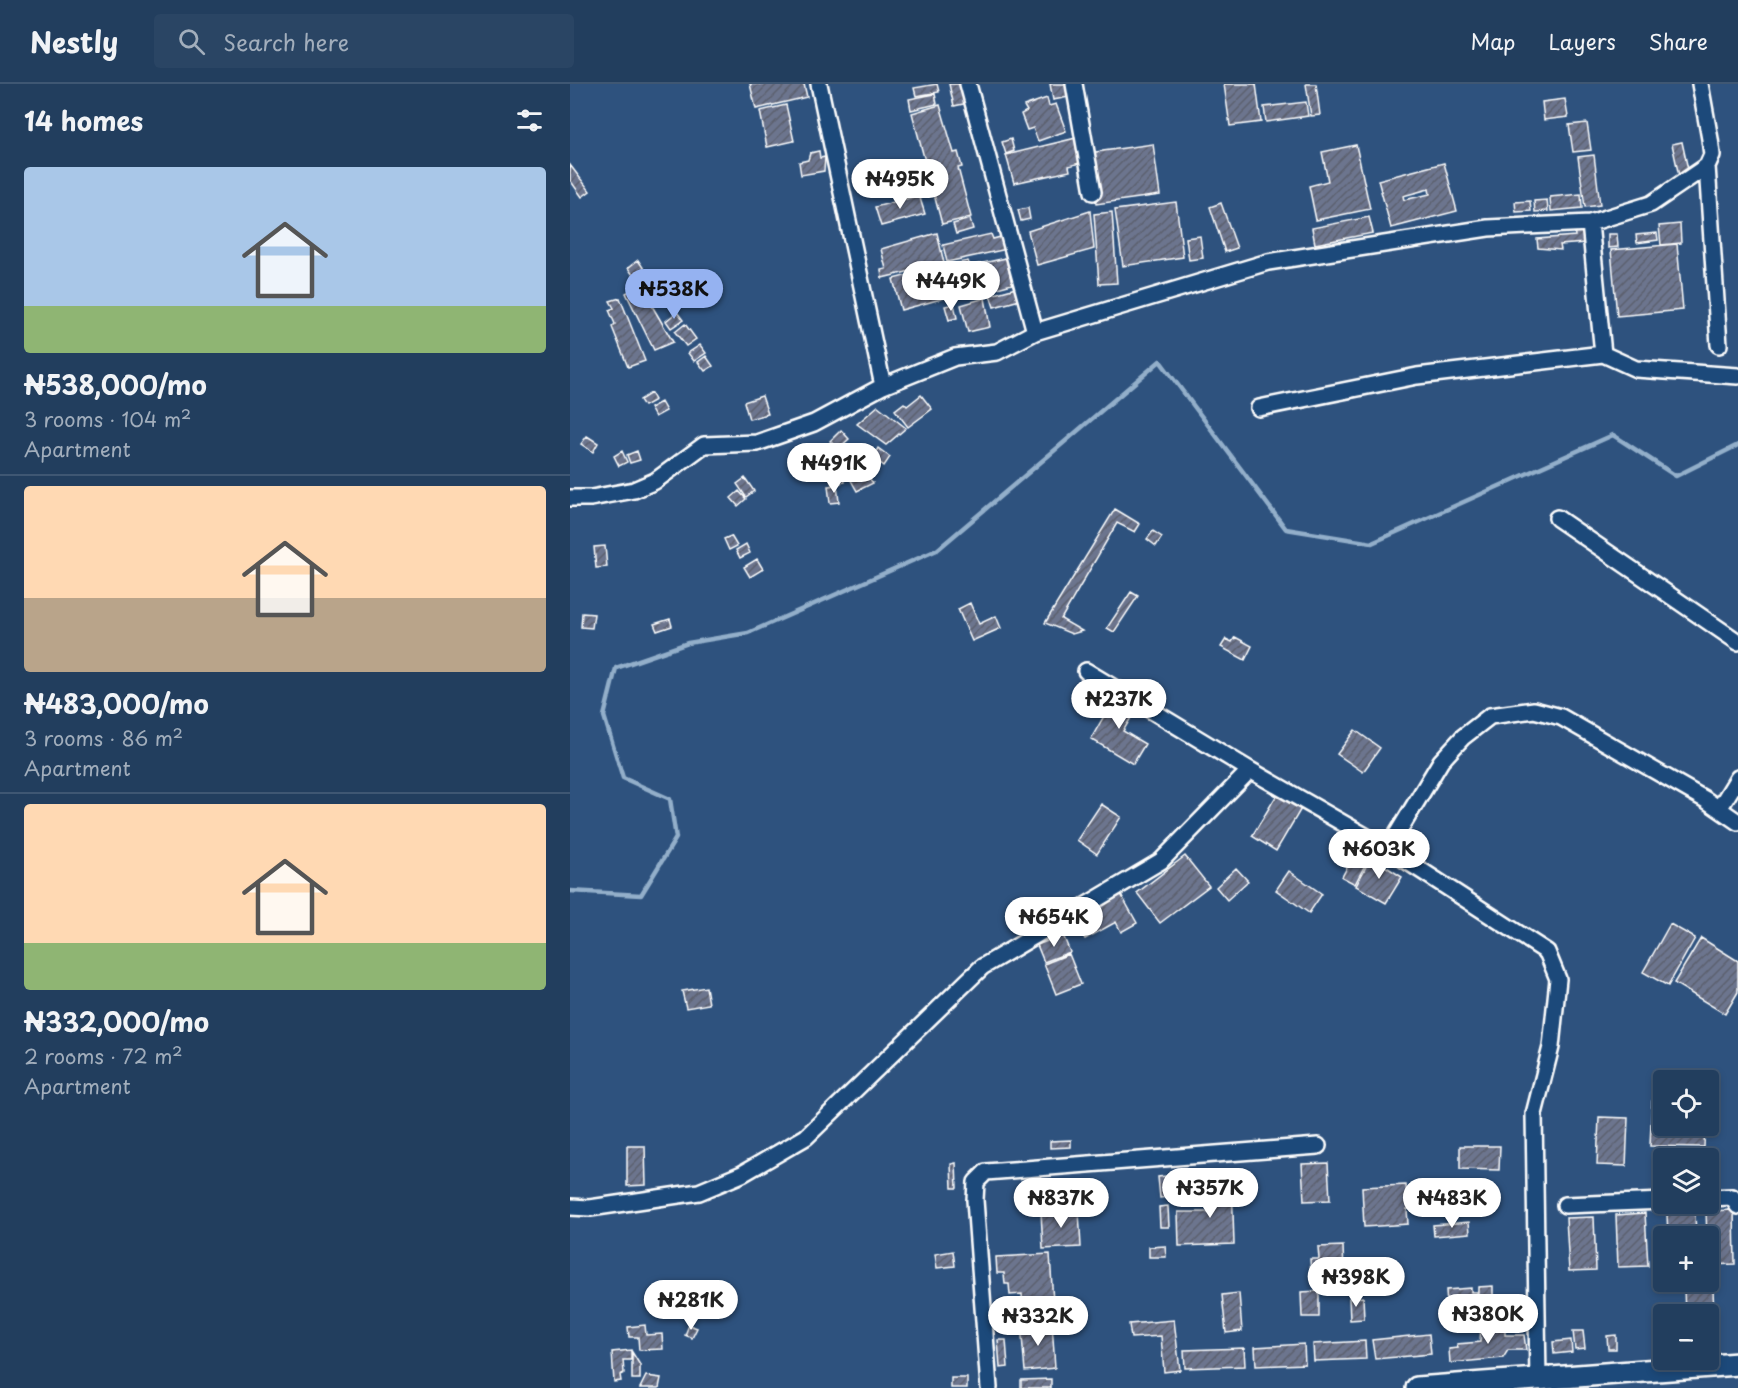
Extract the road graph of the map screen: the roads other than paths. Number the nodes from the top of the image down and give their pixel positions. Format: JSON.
{"nodes":[{"id":1,"x":819,"y":84,"type":"edge"},
{"id":2,"x":968,"y":84,"type":"edge"},
{"id":3,"x":1074,"y":84,"type":"edge"},
{"id":4,"x":1700,"y":84,"type":"edge"},
{"id":5,"x":1707,"y":166,"type":"junction"},
{"id":6,"x":1093,"y":192,"type":"dead end"},
{"id":7,"x":1590,"y":223,"type":"junction"},
{"id":8,"x":1035,"y":332,"type":"junction"},
{"id":9,"x":1719,"y":345,"type":"dead end"},
{"id":10,"x":1603,"y":354,"type":"junction"},
{"id":11,"x":1738,"y":376,"type":"edge"},
{"id":12,"x":883,"y":386,"type":"junction"},
{"id":13,"x":1259,"y":408,"type":"dead end"},
{"id":14,"x":570,"y":498,"type":"edge"},
{"id":15,"x":1557,"y":518,"type":"dead end"},
{"id":16,"x":1738,"y":642,"type":"edge"},
{"id":17,"x":1086,"y":671,"type":"dead end"},
{"id":18,"x":1250,"y":771,"type":"junction"},
{"id":19,"x":1738,"y":778,"type":"edge"},
{"id":20,"x":1719,"y":809,"type":"junction"},
{"id":21,"x":1738,"y":822,"type":"edge"},
{"id":22,"x":1388,"y":849,"type":"junction"},
{"id":23,"x":1318,"y":1146,"type":"dead end"},
{"id":24,"x":1719,"y":1198,"type":"edge"},
{"id":25,"x":1653,"y":1201,"type":"edge"},
{"id":26,"x":1565,"y":1205,"type":"dead end"},
{"id":27,"x":1738,"y":1206,"type":"edge"},
{"id":28,"x":570,"y":1207,"type":"edge"},
{"id":29,"x":1738,"y":1364,"type":"edge"},
{"id":30,"x":1538,"y":1384,"type":"edge"},
{"id":31,"x":988,"y":1388,"type":"edge"},
{"id":32,"x":1417,"y":1388,"type":"edge"}],
"edges":[{"from":1,"to":12,"type":"street"},
{"from":2,"to":8,"type":"street"},
{"from":3,"to":6,"type":"street"},
{"from":4,"to":5,"type":"street"},
{"from":5,"to":7,"type":"street"},
{"from":5,"to":9,"type":"street"},
{"from":7,"to":8,"type":"street"},
{"from":7,"to":10,"type":"street"},
{"from":8,"to":12,"type":"street"},
{"from":10,"to":11,"type":"street"},
{"from":10,"to":13,"type":"street"},
{"from":12,"to":14,"type":"street"},
{"from":15,"to":16,"type":"street"},
{"from":17,"to":18,"type":"street"},
{"from":18,"to":22,"type":"street"},
{"from":18,"to":28,"type":"street"},
{"from":19,"to":20,"type":"street"},
{"from":20,"to":21,"type":"street"},
{"from":20,"to":22,"type":"street"},
{"from":22,"to":30,"type":"street"},
{"from":23,"to":31,"type":"street"},
{"from":24,"to":27,"type":"street"},
{"from":25,"to":26,"type":"street"},
{"from":29,"to":30,"type":"main road"},
{"from":30,"to":32,"type":"main road"}]}
